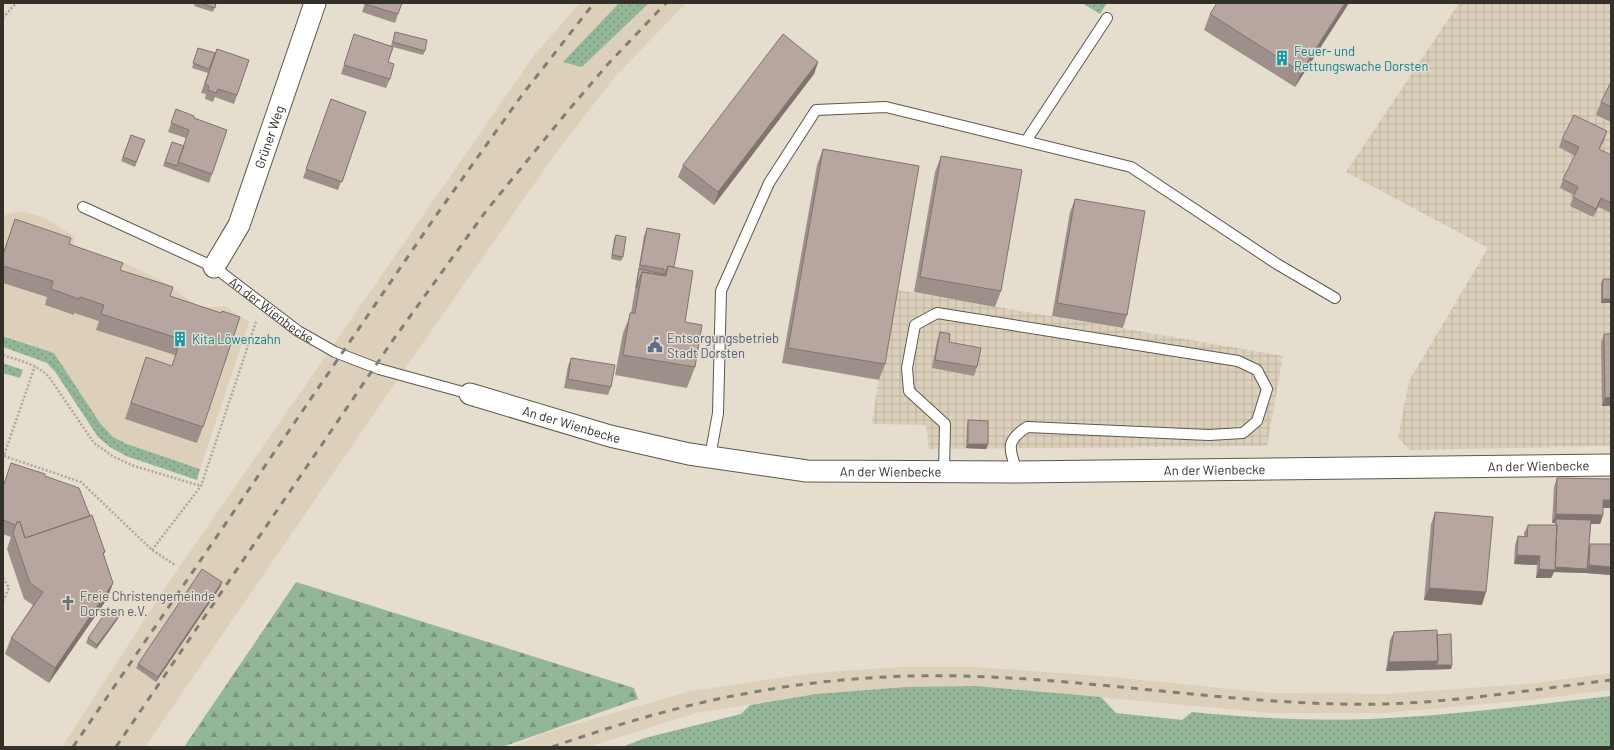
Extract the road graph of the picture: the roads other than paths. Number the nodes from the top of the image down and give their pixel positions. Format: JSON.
{"nodes":[{"id":1,"x":315,"y":3,"type":"edge"},
{"id":2,"x":1107,"y":18,"type":"dead end"},
{"id":3,"x":1026,"y":141,"type":"junction"},
{"id":4,"x":83,"y":207,"type":"dead end"},
{"id":5,"x":214,"y":267,"type":"junction"},
{"id":6,"x":1335,"y":298,"type":"dead end"},
{"id":7,"x":470,"y":394,"type":"joint"},
{"id":8,"x":710,"y":457,"type":"junction"},
{"id":9,"x":1611,"y":465,"type":"edge"},
{"id":10,"x":944,"y":471,"type":"junction"},
{"id":11,"x":1017,"y":472,"type":"junction"}],
"edges":[{"from":1,"to":5,"type":"street","name":"Grüner Weg"},
{"from":2,"to":3,"type":"lane"},
{"from":3,"to":6,"type":"lane"},
{"from":3,"to":8,"type":"lane"},
{"from":4,"to":5,"type":"lane","name":"An der Wienbecke"},
{"from":5,"to":7,"type":"lane","name":"An der Wienbecke"},
{"from":7,"to":8,"type":"street","name":"An der Wienbecke"},
{"from":8,"to":10,"type":"street","name":"An der Wienbecke"},
{"from":9,"to":11,"type":"street","name":"An der Wienbecke"},
{"from":10,"to":11,"type":"street","name":"An der Wienbecke"},
{"from":10,"to":11,"type":"lane"}]}
